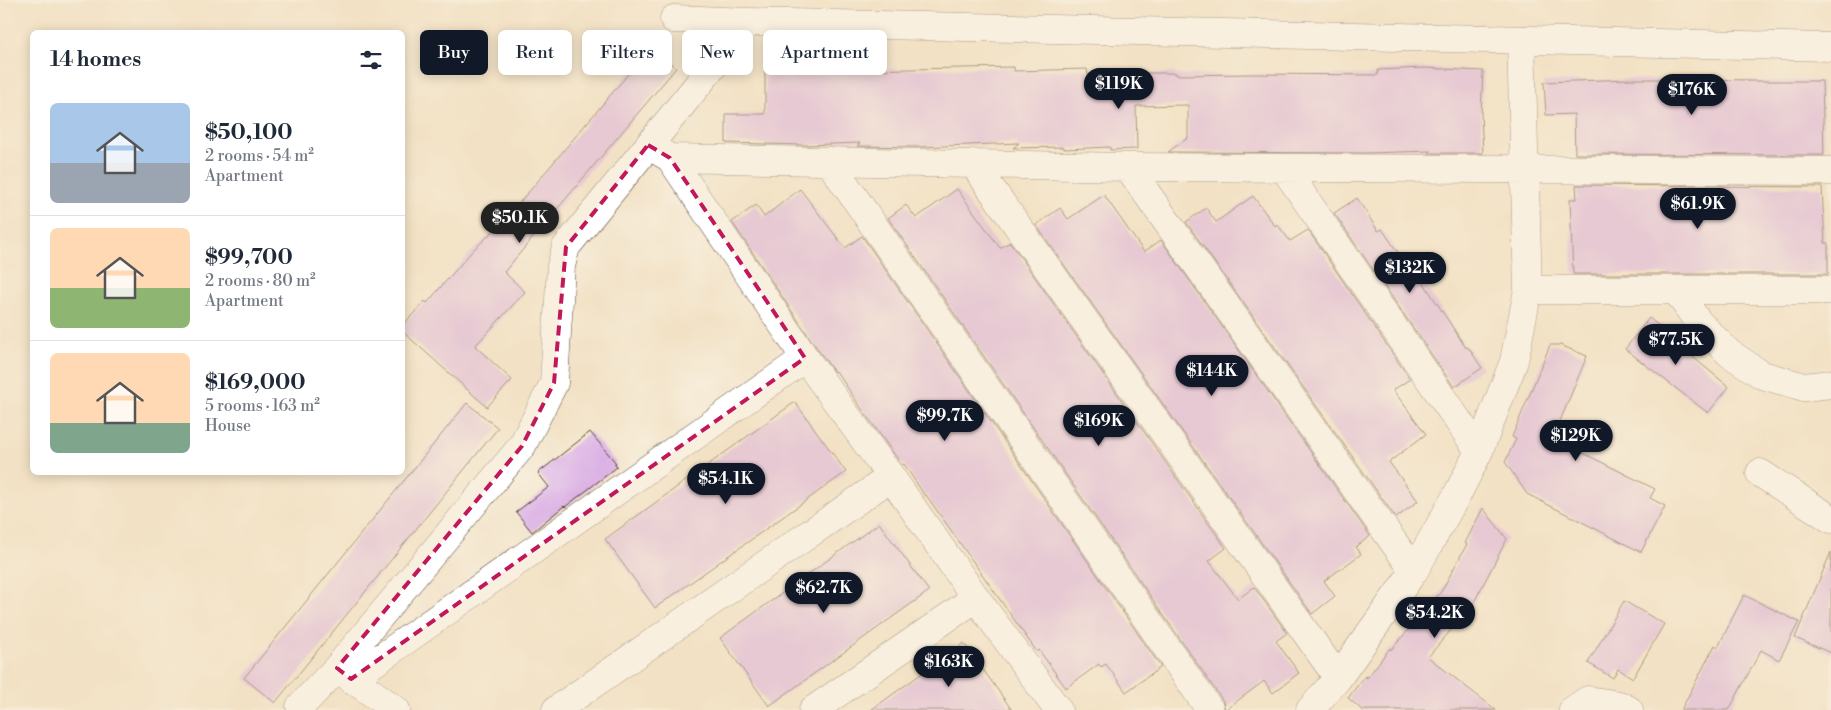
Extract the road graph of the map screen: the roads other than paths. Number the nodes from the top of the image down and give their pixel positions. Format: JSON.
{"nodes":[{"id":1,"x":674,"y":19,"type":"dead end"},
{"id":2,"x":749,"y":22,"type":"junction"},
{"id":3,"x":1521,"y":40,"type":"junction"},
{"id":4,"x":1831,"y":47,"type":"edge"},
{"id":5,"x":659,"y":152,"type":"junction"},
{"id":6,"x":829,"y":161,"type":"junction"},
{"id":7,"x":973,"y":163,"type":"junction"},
{"id":8,"x":1128,"y":167,"type":"junction"},
{"id":9,"x":1284,"y":168,"type":"junction"},
{"id":10,"x":1525,"y":168,"type":"junction"},
{"id":11,"x":1831,"y":171,"type":"edge"},
{"id":12,"x":1528,"y":290,"type":"junction"},
{"id":13,"x":1676,"y":290,"type":"junction"},
{"id":14,"x":1831,"y":290,"type":"edge"},
{"id":15,"x":805,"y":358,"type":"junction"},
{"id":16,"x":1831,"y":384,"type":"edge"},
{"id":17,"x":1479,"y":451,"type":"junction"},
{"id":18,"x":1760,"y":473,"type":"dead end"},
{"id":19,"x":891,"y":477,"type":"junction"},
{"id":20,"x":1831,"y":519,"type":"edge"},
{"id":21,"x":1414,"y":571,"type":"junction"},
{"id":22,"x":976,"y":598,"type":"junction"},
{"id":23,"x":344,"y":674,"type":"junction"},
{"id":24,"x":1338,"y":678,"type":"junction"},
{"id":25,"x":300,"y":707,"type":"dead end"},
{"id":26,"x":396,"y":710,"type":"edge"},
{"id":27,"x":556,"y":710,"type":"edge"},
{"id":28,"x":813,"y":710,"type":"edge"},
{"id":29,"x":1058,"y":710,"type":"edge"},
{"id":30,"x":1210,"y":710,"type":"edge"},
{"id":31,"x":1310,"y":710,"type":"edge"},
{"id":32,"x":1573,"y":710,"type":"edge"},
{"id":33,"x":1629,"y":710,"type":"edge"}],
"edges":[{"from":1,"to":2,"type":"street"},
{"from":2,"to":3,"type":"street"},
{"from":2,"to":5,"type":"street"},
{"from":3,"to":4,"type":"street"},
{"from":3,"to":10,"type":"street"},
{"from":5,"to":6,"type":"street"},
{"from":5,"to":15,"type":"street"},
{"from":5,"to":23,"type":"street"},
{"from":6,"to":7,"type":"street"},
{"from":6,"to":30,"type":"street"},
{"from":7,"to":8,"type":"street"},
{"from":7,"to":24,"type":"street"},
{"from":8,"to":9,"type":"street"},
{"from":8,"to":21,"type":"street"},
{"from":9,"to":10,"type":"street"},
{"from":9,"to":17,"type":"street"},
{"from":10,"to":11,"type":"street"},
{"from":10,"to":12,"type":"street"},
{"from":12,"to":13,"type":"street"},
{"from":12,"to":17,"type":"street"},
{"from":13,"to":14,"type":"street"},
{"from":13,"to":16,"type":"street"},
{"from":15,"to":19,"type":"street"},
{"from":15,"to":23,"type":"street"},
{"from":17,"to":21,"type":"street"},
{"from":18,"to":20,"type":"street"},
{"from":19,"to":22,"type":"street"},
{"from":19,"to":27,"type":"street"},
{"from":21,"to":24,"type":"street"},
{"from":22,"to":28,"type":"street"},
{"from":22,"to":29,"type":"street"},
{"from":23,"to":25,"type":"street"},
{"from":23,"to":26,"type":"street"},
{"from":24,"to":31,"type":"street"},
{"from":32,"to":33,"type":"street"}]}
